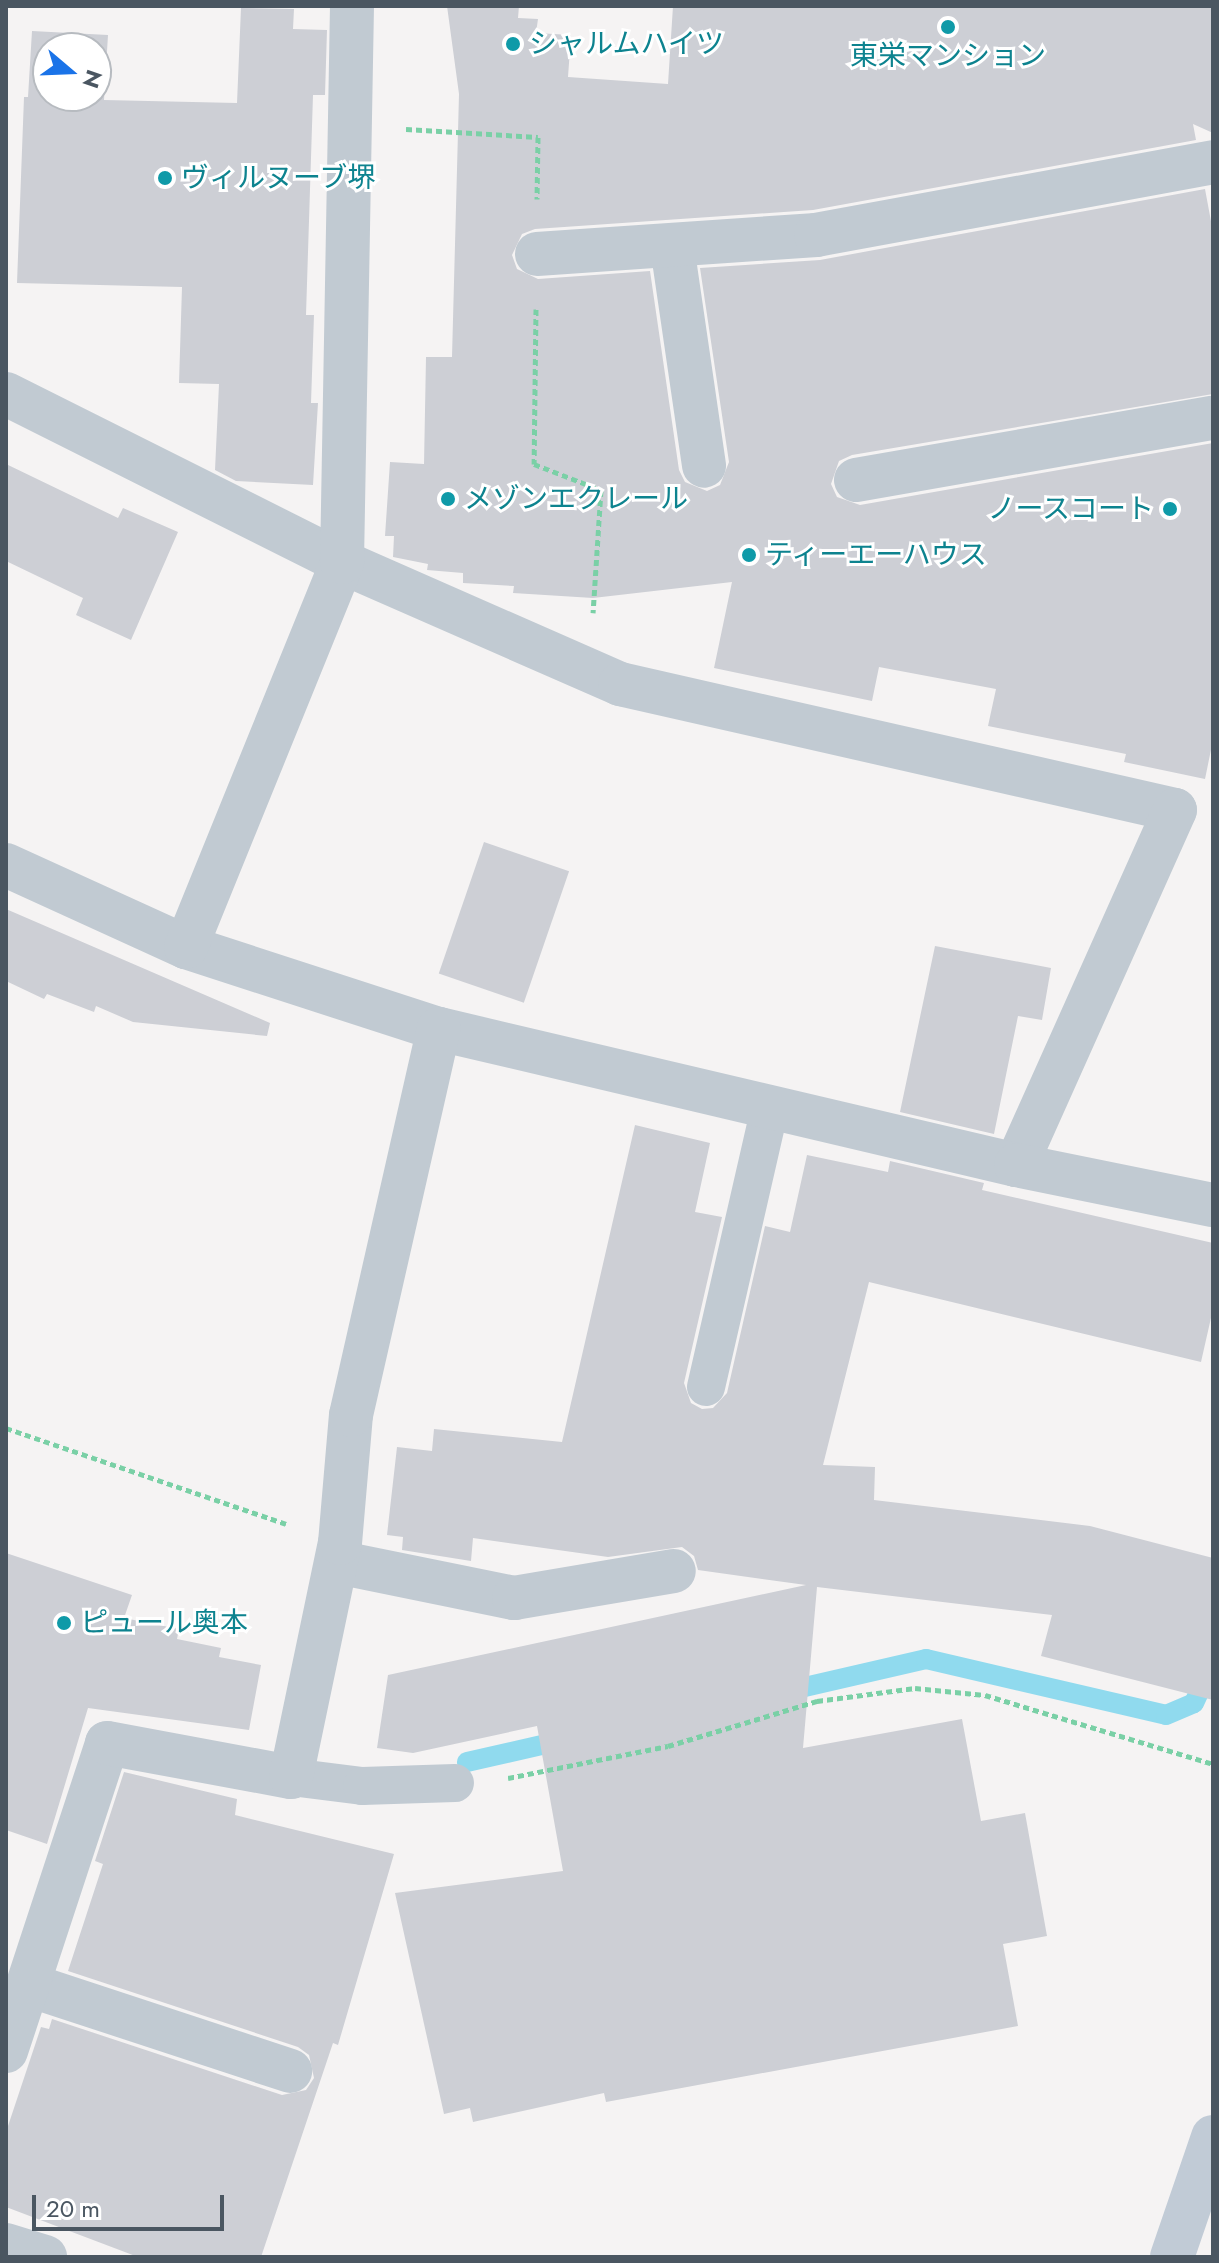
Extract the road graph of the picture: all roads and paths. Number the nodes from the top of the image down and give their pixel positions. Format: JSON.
{"nodes":[{"id":1,"x":352,"y":6,"type":"edge"},
{"id":2,"x":349,"y":126,"type":"junction"},
{"id":3,"x":1213,"y":162,"type":"edge"},
{"id":4,"x":672,"y":246,"type":"junction"},
{"id":5,"x":537,"y":254,"type":"junction"},
{"id":6,"x":6,"y":394,"type":"edge"},
{"id":7,"x":1213,"y":418,"type":"edge"},
{"id":8,"x":704,"y":466,"type":"dead end"},
{"id":9,"x":856,"y":480,"type":"dead end"},
{"id":10,"x":342,"y":562,"type":"junction"},
{"id":11,"x":589,"y":670,"type":"junction"},
{"id":12,"x":6,"y":865,"type":"edge"},
{"id":13,"x":186,"y":947,"type":"junction"},
{"id":14,"x":439,"y":1029,"type":"junction"},
{"id":15,"x":770,"y":1107,"type":"junction"},
{"id":16,"x":1016,"y":1165,"type":"junction"},
{"id":17,"x":1213,"y":1205,"type":"edge"},
{"id":18,"x":706,"y":1387,"type":"dead end"},
{"id":19,"x":6,"y":1428,"type":"edge"},
{"id":20,"x":338,"y":1552,"type":"junction"},
{"id":21,"x":674,"y":1571,"type":"dead end"},
{"id":22,"x":1213,"y":1764,"type":"edge"},
{"id":23,"x":291,"y":1777,"type":"junction"},
{"id":24,"x":455,"y":1783,"type":"joint"},
{"id":25,"x":29,"y":1985,"type":"junction"},
{"id":26,"x":6,"y":2051,"type":"edge"},
{"id":27,"x":290,"y":2071,"type":"dead end"},
{"id":28,"x":1213,"y":2137,"type":"edge"},
{"id":29,"x":6,"y":2245,"type":"edge"},
{"id":30,"x":45,"y":2257,"type":"edge"},
{"id":31,"x":1172,"y":2257,"type":"edge"}],
"edges":[{"from":1,"to":2,"type":"street"},
{"from":2,"to":5,"type":"path"},
{"from":2,"to":10,"type":"street"},
{"from":3,"to":4,"type":"street"},
{"from":4,"to":5,"type":"street"},
{"from":4,"to":8,"type":"street"},
{"from":5,"to":11,"type":"path"},
{"from":6,"to":10,"type":"street"},
{"from":7,"to":9,"type":"street"},
{"from":10,"to":11,"type":"street"},
{"from":10,"to":13,"type":"street"},
{"from":11,"to":16,"type":"street"},
{"from":12,"to":13,"type":"street"},
{"from":13,"to":14,"type":"street"},
{"from":14,"to":15,"type":"street"},
{"from":14,"to":20,"type":"street"},
{"from":15,"to":16,"type":"street"},
{"from":15,"to":18,"type":"lane"},
{"from":16,"to":17,"type":"street"},
{"from":19,"to":20,"type":"path"},
{"from":20,"to":21,"type":"street"},
{"from":20,"to":23,"type":"street"},
{"from":22,"to":24,"type":"path"},
{"from":23,"to":24,"type":"lane"},
{"from":23,"to":25,"type":"street"},
{"from":25,"to":26,"type":"street"},
{"from":25,"to":27,"type":"street"},
{"from":28,"to":31,"type":"main road"},
{"from":29,"to":30,"type":"street"}]}
